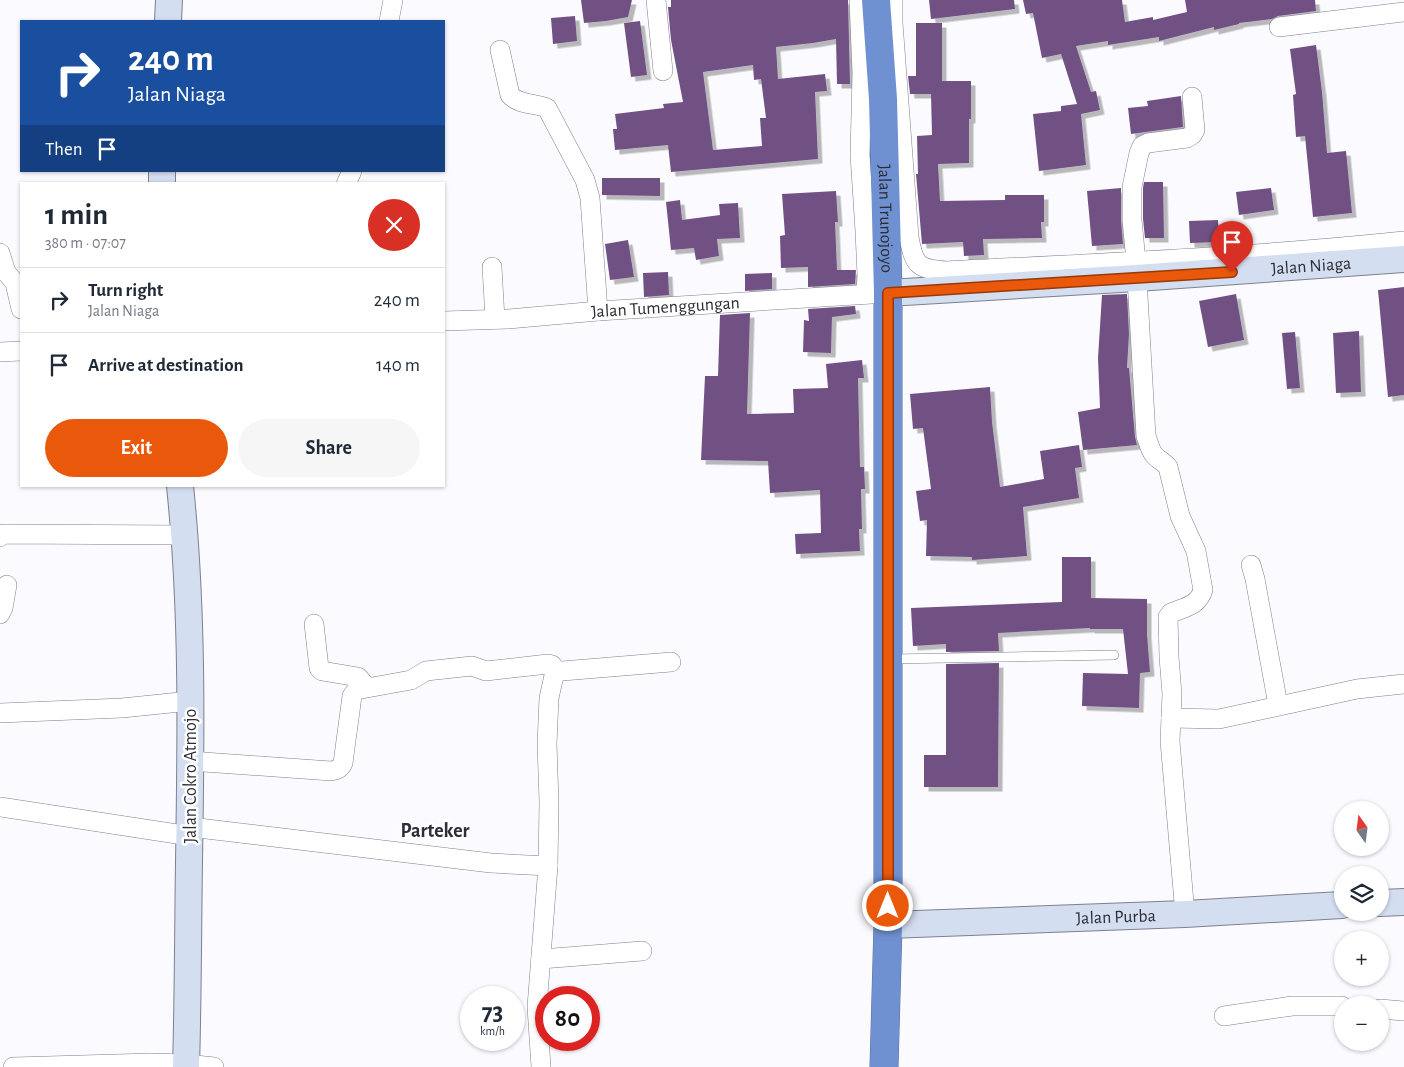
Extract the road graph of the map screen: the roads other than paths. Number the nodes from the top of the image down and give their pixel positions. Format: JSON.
{"nodes":[{"id":1,"x":168,"y":0,"type":"edge"},
{"id":2,"x":393,"y":0,"type":"edge"},
{"id":3,"x":656,"y":0,"type":"edge"},
{"id":4,"x":859,"y":0,"type":"edge"},
{"id":5,"x":876,"y":0,"type":"edge"},
{"id":6,"x":893,"y":0,"type":"edge"},
{"id":7,"x":1404,"y":12,"type":"edge"},
{"id":8,"x":168,"y":20,"type":"edge"},
{"id":9,"x":389,"y":20,"type":"edge"},
{"id":10,"x":1279,"y":27,"type":"dead end"},
{"id":11,"x":500,"y":50,"type":"dead end"},
{"id":12,"x":663,"y":71,"type":"dead end"},
{"id":13,"x":1192,"y":97,"type":"dead end"},
{"id":14,"x":1404,"y":241,"type":"edge"},
{"id":15,"x":0,"y":253,"type":"edge"},
{"id":16,"x":1404,"y":259,"type":"edge"},
{"id":17,"x":492,"y":267,"type":"dead end"},
{"id":18,"x":1136,"y":270,"type":"junction"},
{"id":19,"x":877,"y":293,"type":"junction"},
{"id":20,"x":20,"y":304,"type":"edge"},
{"id":21,"x":598,"y":312,"type":"junction"},
{"id":22,"x":495,"y":319,"type":"junction"},
{"id":23,"x":445,"y":321,"type":"edge"},
{"id":24,"x":20,"y":351,"type":"edge"},
{"id":25,"x":0,"y":352,"type":"edge"},
{"id":26,"x":180,"y":487,"type":"edge"},
{"id":27,"x":185,"y":534,"type":"junction"},
{"id":28,"x":0,"y":536,"type":"edge"},
{"id":29,"x":1251,"y":565,"type":"dead end"},
{"id":30,"x":7,"y":585,"type":"dead end"},
{"id":31,"x":0,"y":614,"type":"edge"},
{"id":32,"x":314,"y":624,"type":"dead end"},
{"id":33,"x":1114,"y":655,"type":"dead end"},
{"id":34,"x":888,"y":659,"type":"junction"},
{"id":35,"x":671,"y":662,"type":"dead end"},
{"id":36,"x":555,"y":671,"type":"junction"},
{"id":37,"x":1404,"y":684,"type":"edge"},
{"id":38,"x":367,"y":687,"type":"junction"},
{"id":39,"x":190,"y":701,"type":"junction"},
{"id":40,"x":1278,"y":705,"type":"junction"},
{"id":41,"x":0,"y":713,"type":"edge"},
{"id":42,"x":1171,"y":718,"type":"junction"},
{"id":43,"x":190,"y":762,"type":"junction"},
{"id":44,"x":0,"y":807,"type":"edge"},
{"id":45,"x":190,"y":831,"type":"junction"},
{"id":46,"x":548,"y":866,"type":"junction"},
{"id":47,"x":1404,"y":902,"type":"edge"},
{"id":48,"x":1389,"y":903,"type":"edge"},
{"id":49,"x":1334,"y":905,"type":"edge"},
{"id":50,"x":1185,"y":914,"type":"junction"},
{"id":51,"x":888,"y":925,"type":"junction"},
{"id":52,"x":642,"y":951,"type":"dead end"},
{"id":53,"x":541,"y":959,"type":"junction"},
{"id":54,"x":1334,"y":1006,"type":"edge"},
{"id":55,"x":1389,"y":1010,"type":"edge"},
{"id":56,"x":1404,"y":1011,"type":"edge"},
{"id":57,"x":1224,"y":1016,"type":"dead end"},
{"id":58,"x":98,"y":1066,"type":"edge"},
{"id":59,"x":186,"y":1066,"type":"edge"},
{"id":60,"x":14,"y":1067,"type":"edge"},
{"id":61,"x":18,"y":1067,"type":"edge"},
{"id":62,"x":214,"y":1067,"type":"edge"},
{"id":63,"x":541,"y":1067,"type":"edge"},
{"id":64,"x":884,"y":1067,"type":"edge"}],
"edges":[{"from":1,"to":8,"type":"street"},
{"from":2,"to":9,"type":"street"},
{"from":3,"to":12,"type":"street"},
{"from":4,"to":19,"type":"street"},
{"from":5,"to":19,"type":"highway","name":"Jalan Trunojoyo"},
{"from":6,"to":18,"type":"street"},
{"from":7,"to":10,"type":"street"},
{"from":11,"to":21,"type":"street"},
{"from":13,"to":18,"type":"street"},
{"from":14,"to":18,"type":"street"},
{"from":15,"to":20,"type":"street"},
{"from":16,"to":18,"type":"street","name":"Jalan Niaga"},
{"from":17,"to":22,"type":"street"},
{"from":18,"to":19,"type":"street","name":"Jalan Niaga"},
{"from":18,"to":42,"type":"street"},
{"from":19,"to":21,"type":"street","name":"Jalan Tumenggungan"},
{"from":19,"to":34,"type":"highway","name":"Jalan Trunojoyo"},
{"from":21,"to":22,"type":"street","name":"Jalan Tumenggungan"},
{"from":22,"to":23,"type":"street","name":"Jalan Tumenggungan"},
{"from":24,"to":25,"type":"street"},
{"from":26,"to":27,"type":"street","name":"Jalan Cokro Atmojo"},
{"from":27,"to":28,"type":"street"},
{"from":27,"to":39,"type":"street","name":"Jalan Cokro Atmojo"},
{"from":29,"to":40,"type":"street"},
{"from":30,"to":31,"type":"street"},
{"from":32,"to":38,"type":"street"},
{"from":33,"to":34,"type":"lane"},
{"from":34,"to":51,"type":"highway","name":"Jalan Trunojoyo"},
{"from":35,"to":36,"type":"street"},
{"from":36,"to":38,"type":"street"},
{"from":36,"to":46,"type":"street"},
{"from":37,"to":40,"type":"street"},
{"from":38,"to":43,"type":"street"},
{"from":39,"to":41,"type":"street"},
{"from":39,"to":43,"type":"street","name":"Jalan Cokro Atmojo"},
{"from":40,"to":42,"type":"street"},
{"from":42,"to":50,"type":"street"},
{"from":43,"to":45,"type":"street","name":"Jalan Cokro Atmojo"},
{"from":44,"to":45,"type":"street"},
{"from":45,"to":46,"type":"street"},
{"from":45,"to":59,"type":"street","name":"Jalan Cokro Atmojo"},
{"from":46,"to":53,"type":"street"},
{"from":47,"to":48,"type":"street"},
{"from":49,"to":50,"type":"street","name":"Jalan Purba"},
{"from":50,"to":51,"type":"street","name":"Jalan Purba"},
{"from":51,"to":64,"type":"highway","name":"Jalan Trunojoyo"},
{"from":52,"to":53,"type":"street"},
{"from":53,"to":63,"type":"street"},
{"from":54,"to":57,"type":"street"},
{"from":55,"to":56,"type":"street"},
{"from":58,"to":59,"type":"street"},
{"from":58,"to":61,"type":"street"},
{"from":59,"to":62,"type":"street"},
{"from":60,"to":61,"type":"street"}]}
